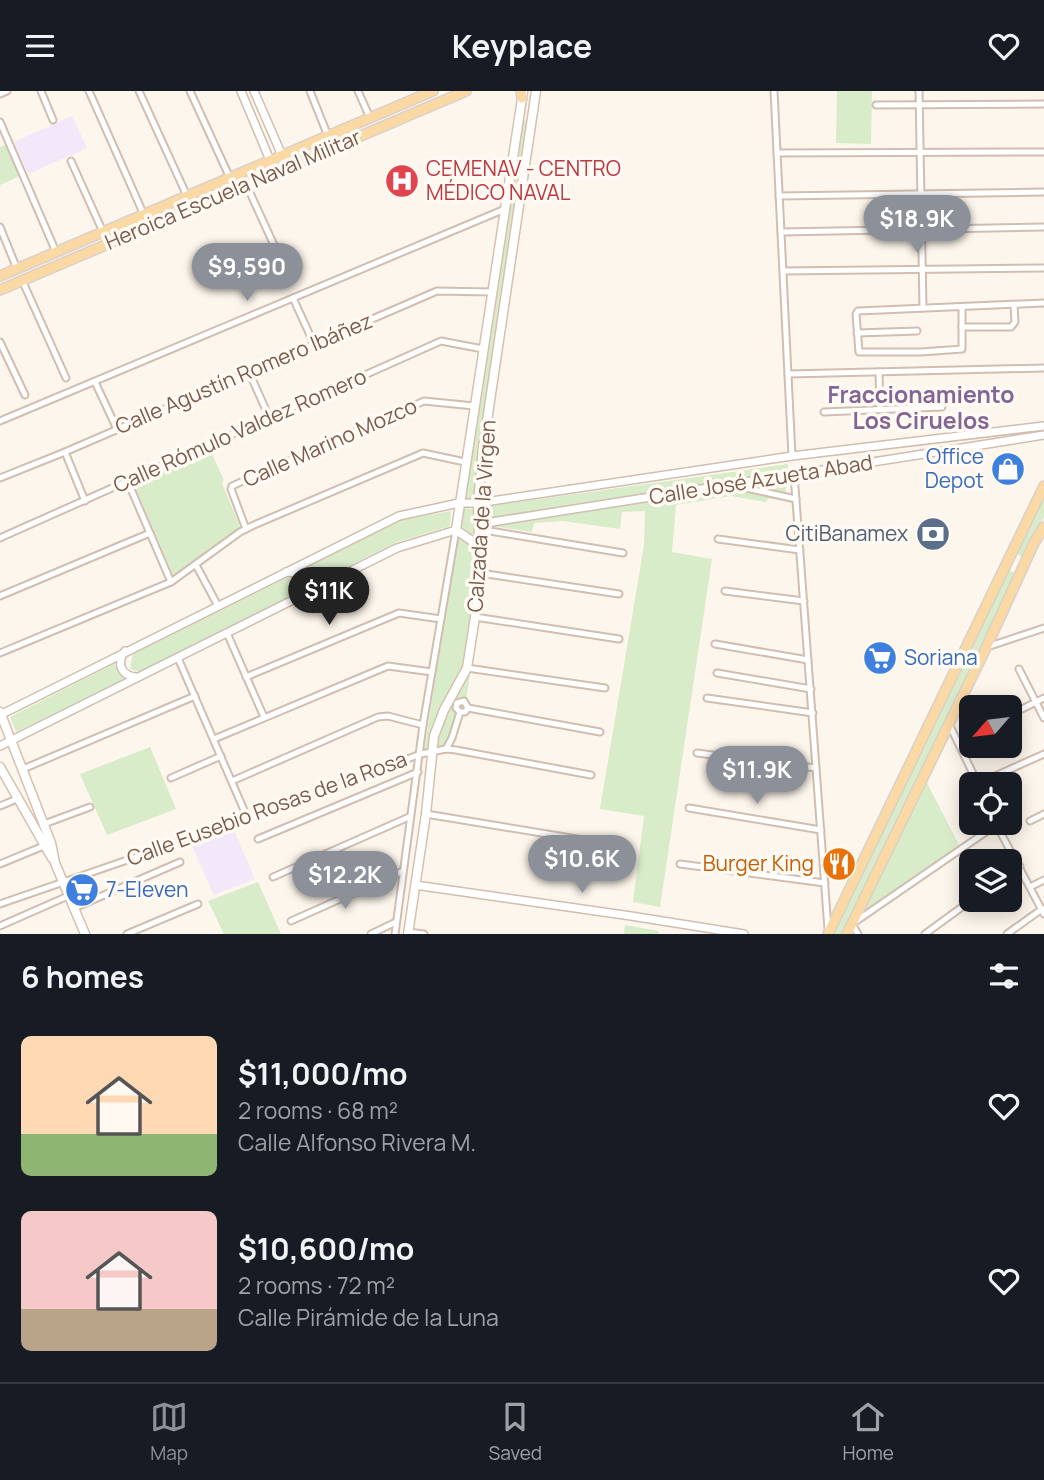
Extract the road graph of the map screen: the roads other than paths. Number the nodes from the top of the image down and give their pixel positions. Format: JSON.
{"nodes":[{"id":1,"x":7,"y":91,"type":"edge"},
{"id":2,"x":41,"y":91,"type":"edge"},
{"id":3,"x":89,"y":91,"type":"edge"},
{"id":4,"x":139,"y":91,"type":"edge"},
{"id":5,"x":190,"y":91,"type":"edge"},
{"id":6,"x":240,"y":91,"type":"edge"},
{"id":7,"x":254,"y":91,"type":"edge"},
{"id":8,"x":310,"y":91,"type":"edge"},
{"id":9,"x":358,"y":91,"type":"edge"},
{"id":10,"x":433,"y":91,"type":"edge"},
{"id":11,"x":466,"y":91,"type":"edge"},
{"id":12,"x":536,"y":91,"type":"edge"},
{"id":13,"x":774,"y":91,"type":"edge"},
{"id":14,"x":919,"y":91,"type":"edge"},
{"id":15,"x":522,"y":93,"type":"edge"},
{"id":16,"x":0,"y":94,"type":"edge"},
{"id":17,"x":413,"y":95,"type":"edge"},
{"id":18,"x":1044,"y":104,"type":"edge"},
{"id":19,"x":876,"y":105,"type":"dead end"},
{"id":20,"x":919,"y":105,"type":"junction"},
{"id":21,"x":370,"y":118,"type":"junction"},
{"id":22,"x":53,"y":120,"type":"dead end"},
{"id":23,"x":0,"y":122,"type":"edge"},
{"id":24,"x":328,"y":136,"type":"junction"},
{"id":25,"x":777,"y":152,"type":"junction"},
{"id":26,"x":1044,"y":152,"type":"edge"},
{"id":27,"x":920,"y":153,"type":"junction"},
{"id":28,"x":282,"y":155,"type":"junction"},
{"id":29,"x":271,"y":160,"type":"junction"},
{"id":30,"x":71,"y":161,"type":"dead end"},
{"id":31,"x":287,"y":167,"type":"junction"},
{"id":32,"x":275,"y":171,"type":"junction"},
{"id":33,"x":230,"y":178,"type":"junction"},
{"id":34,"x":246,"y":184,"type":"junction"},
{"id":35,"x":1044,"y":192,"type":"edge"},
{"id":36,"x":921,"y":194,"type":"junction"},
{"id":37,"x":187,"y":196,"type":"junction"},
{"id":38,"x":779,"y":196,"type":"junction"},
{"id":39,"x":505,"y":209,"type":"junction"},
{"id":40,"x":144,"y":215,"type":"junction"},
{"id":41,"x":0,"y":226,"type":"edge"},
{"id":42,"x":1044,"y":227,"type":"edge"},
{"id":43,"x":921,"y":230,"type":"junction"},
{"id":44,"x":103,"y":232,"type":"junction"},
{"id":45,"x":781,"y":232,"type":"junction"},
{"id":46,"x":57,"y":252,"type":"junction"},
{"id":47,"x":279,"y":256,"type":"dead end"},
{"id":48,"x":922,"y":268,"type":"junction"},
{"id":49,"x":1044,"y":268,"type":"edge"},
{"id":50,"x":17,"y":269,"type":"junction"},
{"id":51,"x":783,"y":271,"type":"junction"},
{"id":52,"x":0,"y":276,"type":"edge"},
{"id":53,"x":22,"y":280,"type":"junction"},
{"id":54,"x":0,"y":290,"type":"edge"},
{"id":55,"x":492,"y":292,"type":"junction"},
{"id":56,"x":293,"y":298,"type":"junction"},
{"id":57,"x":1044,"y":303,"type":"edge"},
{"id":58,"x":1014,"y":305,"type":"junction"},
{"id":59,"x":962,"y":307,"type":"junction"},
{"id":60,"x":923,"y":308,"type":"junction"},
{"id":61,"x":962,"y":327,"type":"junction"},
{"id":62,"x":917,"y":331,"type":"dead end"},
{"id":63,"x":857,"y":333,"type":"junction"},
{"id":64,"x":0,"y":342,"type":"edge"},
{"id":65,"x":314,"y":344,"type":"junction"},
{"id":66,"x":483,"y":349,"type":"junction"},
{"id":67,"x":1044,"y":368,"type":"edge"},
{"id":68,"x":249,"y":372,"type":"junction"},
{"id":69,"x":879,"y":372,"type":"junction"},
{"id":70,"x":788,"y":374,"type":"junction"},
{"id":71,"x":66,"y":378,"type":"dead end"},
{"id":72,"x":96,"y":382,"type":"junction"},
{"id":73,"x":25,"y":395,"type":"dead end"},
{"id":74,"x":474,"y":406,"type":"junction"},
{"id":75,"x":942,"y":407,"type":"dead end"},
{"id":76,"x":880,"y":410,"type":"junction"},
{"id":77,"x":824,"y":412,"type":"dead end"},
{"id":78,"x":270,"y":419,"type":"junction"},
{"id":79,"x":0,"y":421,"type":"edge"},
{"id":80,"x":1044,"y":426,"type":"edge"},
{"id":81,"x":117,"y":429,"type":"junction"},
{"id":82,"x":1044,"y":435,"type":"edge"},
{"id":83,"x":889,"y":445,"type":"junction"},
{"id":84,"x":845,"y":450,"type":"junction"},
{"id":85,"x":65,"y":452,"type":"junction"},
{"id":86,"x":792,"y":456,"type":"junction"},
{"id":87,"x":891,"y":459,"type":"junction"},
{"id":88,"x":465,"y":462,"type":"junction"},
{"id":89,"x":848,"y":466,"type":"junction"},
{"id":90,"x":794,"y":474,"type":"junction"},
{"id":91,"x":0,"y":478,"type":"edge"},
{"id":92,"x":128,"y":482,"type":"junction"},
{"id":93,"x":729,"y":484,"type":"junction"},
{"id":94,"x":1044,"y":486,"type":"edge"},
{"id":95,"x":796,"y":499,"type":"junction"},
{"id":96,"x":85,"y":501,"type":"junction"},
{"id":97,"x":459,"y":503,"type":"junction"},
{"id":98,"x":478,"y":503,"type":"junction"},
{"id":99,"x":479,"y":524,"type":"junction"},
{"id":100,"x":246,"y":529,"type":"junction"},
{"id":101,"x":1044,"y":529,"type":"edge"},
{"id":102,"x":456,"y":530,"type":"junction"},
{"id":103,"x":150,"y":533,"type":"junction"},
{"id":104,"x":479,"y":534,"type":"junction"},
{"id":105,"x":0,"y":538,"type":"edge"},
{"id":106,"x":718,"y":539,"type":"dead end"},
{"id":107,"x":478,"y":545,"type":"junction"},
{"id":108,"x":800,"y":550,"type":"junction"},
{"id":109,"x":623,"y":552,"type":"dead end"},
{"id":110,"x":1011,"y":554,"type":"junction"},
{"id":111,"x":1025,"y":561,"type":"junction"},
{"id":112,"x":196,"y":565,"type":"junction"},
{"id":113,"x":1005,"y":568,"type":"junction"},
{"id":114,"x":480,"y":573,"type":"junction"},
{"id":115,"x":282,"y":574,"type":"junction"},
{"id":116,"x":1019,"y":575,"type":"junction"},
{"id":117,"x":171,"y":582,"type":"junction"},
{"id":118,"x":724,"y":591,"type":"dead end"},
{"id":119,"x":619,"y":594,"type":"dead end"},
{"id":120,"x":0,"y":596,"type":"edge"},
{"id":121,"x":295,"y":600,"type":"junction"},
{"id":122,"x":804,"y":601,"type":"junction"},
{"id":123,"x":218,"y":606,"type":"junction"},
{"id":124,"x":475,"y":617,"type":"junction"},
{"id":125,"x":441,"y":619,"type":"junction"},
{"id":126,"x":1044,"y":628,"type":"edge"},
{"id":127,"x":227,"y":633,"type":"junction"},
{"id":128,"x":619,"y":639,"type":"dead end"},
{"id":129,"x":715,"y":644,"type":"dead end"},
{"id":130,"x":986,"y":648,"type":"junction"},
{"id":131,"x":128,"y":649,"type":"junction"},
{"id":132,"x":0,"y":653,"type":"edge"},
{"id":133,"x":178,"y":658,"type":"junction"},
{"id":134,"x":808,"y":660,"type":"junction"},
{"id":135,"x":467,"y":668,"type":"junction"},
{"id":136,"x":1019,"y":669,"type":"dead end"},
{"id":137,"x":432,"y":672,"type":"junction"},
{"id":138,"x":717,"y":673,"type":"dead end"},
{"id":139,"x":141,"y":676,"type":"junction"},
{"id":140,"x":246,"y":677,"type":"junction"},
{"id":141,"x":605,"y":688,"type":"dead end"},
{"id":142,"x":811,"y":689,"type":"junction"},
{"id":143,"x":195,"y":696,"type":"junction"},
{"id":144,"x":707,"y":698,"type":"dead end"},
{"id":145,"x":1044,"y":698,"type":"edge"},
{"id":146,"x":1036,"y":702,"type":"junction"},
{"id":147,"x":468,"y":708,"type":"junction"},
{"id":148,"x":1022,"y":709,"type":"edge"},
{"id":149,"x":460,"y":712,"type":"junction"},
{"id":150,"x":813,"y":713,"type":"junction"},
{"id":151,"x":0,"y":714,"type":"edge"},
{"id":152,"x":264,"y":717,"type":"junction"},
{"id":153,"x":1044,"y":718,"type":"edge"},
{"id":154,"x":948,"y":723,"type":"junction"},
{"id":155,"x":423,"y":725,"type":"junction"},
{"id":156,"x":600,"y":732,"type":"dead end"},
{"id":157,"x":214,"y":739,"type":"junction"},
{"id":158,"x":13,"y":740,"type":"junction"},
{"id":159,"x":0,"y":747,"type":"edge"},
{"id":160,"x":446,"y":750,"type":"junction"},
{"id":161,"x":432,"y":753,"type":"junction"},
{"id":162,"x":697,"y":753,"type":"dead end"},
{"id":163,"x":421,"y":754,"type":"junction"},
{"id":164,"x":1044,"y":754,"type":"edge"},
{"id":165,"x":221,"y":756,"type":"junction"},
{"id":166,"x":0,"y":767,"type":"edge"},
{"id":167,"x":816,"y":768,"type":"junction"},
{"id":168,"x":23,"y":769,"type":"junction"},
{"id":169,"x":418,"y":772,"type":"junction"},
{"id":170,"x":971,"y":772,"type":"edge"},
{"id":171,"x":1004,"y":772,"type":"edge"},
{"id":172,"x":592,"y":775,"type":"dead end"},
{"id":173,"x":171,"y":778,"type":"dead end"},
{"id":174,"x":232,"y":781,"type":"junction"},
{"id":175,"x":17,"y":799,"type":"junction"},
{"id":176,"x":0,"y":806,"type":"edge"},
{"id":177,"x":90,"y":807,"type":"dead end"},
{"id":178,"x":689,"y":808,"type":"dead end"},
{"id":179,"x":426,"y":814,"type":"junction"},
{"id":180,"x":1044,"y":814,"type":"edge"},
{"id":181,"x":247,"y":817,"type":"junction"},
{"id":182,"x":409,"y":817,"type":"junction"},
{"id":183,"x":1030,"y":821,"type":"dead end"},
{"id":184,"x":44,"y":824,"type":"junction"},
{"id":185,"x":821,"y":830,"type":"junction"},
{"id":186,"x":980,"y":835,"type":"edge"},
{"id":187,"x":258,"y":839,"type":"dead end"},
{"id":188,"x":48,"y":845,"type":"junction"},
{"id":189,"x":626,"y":847,"type":"dead end"},
{"id":190,"x":180,"y":862,"type":"dead end"},
{"id":191,"x":0,"y":864,"type":"edge"},
{"id":192,"x":680,"y":864,"type":"dead end"},
{"id":193,"x":1022,"y":870,"type":"edge"},
{"id":194,"x":403,"y":871,"type":"junction"},
{"id":195,"x":273,"y":877,"type":"dead end"},
{"id":196,"x":1044,"y":880,"type":"edge"},
{"id":197,"x":62,"y":881,"type":"junction"},
{"id":198,"x":825,"y":883,"type":"junction"},
{"id":199,"x":415,"y":885,"type":"junction"},
{"id":200,"x":1030,"y":887,"type":"junction"},
{"id":201,"x":68,"y":896,"type":"junction"},
{"id":202,"x":0,"y":904,"type":"edge"},
{"id":203,"x":198,"y":904,"type":"dead end"},
{"id":204,"x":74,"y":908,"type":"junction"},
{"id":205,"x":959,"y":909,"type":"edge"},
{"id":206,"x":1043,"y":911,"type":"edge"},
{"id":207,"x":291,"y":921,"type":"dead end"},
{"id":208,"x":397,"y":922,"type":"junction"},
{"id":209,"x":852,"y":924,"type":"junction"},
{"id":210,"x":0,"y":926,"type":"edge"},
{"id":211,"x":408,"y":933,"type":"edge"},
{"id":212,"x":828,"y":933,"type":"edge"},
{"id":213,"x":85,"y":934,"type":"edge"},
{"id":214,"x":127,"y":934,"type":"edge"},
{"id":215,"x":371,"y":934,"type":"edge"},
{"id":216,"x":395,"y":934,"type":"edge"},
{"id":217,"x":424,"y":934,"type":"edge"},
{"id":218,"x":744,"y":934,"type":"edge"},
{"id":219,"x":847,"y":934,"type":"edge"},
{"id":220,"x":858,"y":934,"type":"edge"},
{"id":221,"x":925,"y":934,"type":"edge"},
{"id":222,"x":1007,"y":934,"type":"edge"}],
"edges":[{"from":1,"to":16,"type":"street"},
{"from":2,"to":22,"type":"street"},
{"from":3,"to":40,"type":"street"},
{"from":4,"to":37,"type":"street"},
{"from":5,"to":33,"type":"street"},
{"from":6,"to":29,"type":"street"},
{"from":7,"to":28,"type":"street"},
{"from":8,"to":24,"type":"street"},
{"from":9,"to":21,"type":"street"},
{"from":10,"to":17,"type":"main road","name":"Heroica Escuela Naval Militar"},
{"from":11,"to":31,"type":"main road","name":"Heroica Escuela Naval Militar"},
{"from":12,"to":98,"type":"main road","name":"Calzada de la Virgen"},
{"from":13,"to":25,"type":"street"},
{"from":14,"to":20,"type":"street"},
{"from":15,"to":39,"type":"main road","name":"Calzada de la Virgen"},
{"from":17,"to":21,"type":"main road","name":"Heroica Escuela Naval Militar"},
{"from":18,"to":20,"type":"street"},
{"from":19,"to":20,"type":"street"},
{"from":20,"to":27,"type":"street"},
{"from":21,"to":24,"type":"main road","name":"Heroica Escuela Naval Militar"},
{"from":23,"to":46,"type":"street"},
{"from":24,"to":28,"type":"main road","name":"Heroica Escuela Naval Militar"},
{"from":25,"to":27,"type":"street"},
{"from":25,"to":38,"type":"street"},
{"from":26,"to":27,"type":"street"},
{"from":27,"to":36,"type":"street"},
{"from":28,"to":29,"type":"main road","name":"Heroica Escuela Naval Militar"},
{"from":28,"to":31,"type":"street"},
{"from":29,"to":32,"type":"street"},
{"from":29,"to":33,"type":"main road","name":"Heroica Escuela Naval Militar"},
{"from":30,"to":44,"type":"street"},
{"from":31,"to":32,"type":"main road","name":"Heroica Escuela Naval Militar"},
{"from":32,"to":34,"type":"main road","name":"Heroica Escuela Naval Militar"},
{"from":33,"to":37,"type":"main road","name":"Heroica Escuela Naval Militar"},
{"from":34,"to":47,"type":"street"},
{"from":34,"to":53,"type":"main road","name":"Heroica Escuela Naval Militar"},
{"from":35,"to":36,"type":"street"},
{"from":36,"to":38,"type":"street"},
{"from":36,"to":43,"type":"street"},
{"from":37,"to":40,"type":"main road","name":"Heroica Escuela Naval Militar"},
{"from":38,"to":45,"type":"street"},
{"from":39,"to":55,"type":"main road","name":"Calzada de la Virgen"},
{"from":39,"to":56,"type":"street"},
{"from":40,"to":44,"type":"main road","name":"Heroica Escuela Naval Militar"},
{"from":41,"to":50,"type":"street"},
{"from":42,"to":43,"type":"street"},
{"from":43,"to":45,"type":"street"},
{"from":43,"to":48,"type":"street"},
{"from":44,"to":46,"type":"main road","name":"Heroica Escuela Naval Militar"},
{"from":45,"to":51,"type":"street"},
{"from":46,"to":50,"type":"main road","name":"Heroica Escuela Naval Militar"},
{"from":48,"to":49,"type":"street"},
{"from":48,"to":51,"type":"street"},
{"from":48,"to":60,"type":"street"},
{"from":50,"to":52,"type":"main road","name":"Heroica Escuela Naval Militar"},
{"from":51,"to":70,"type":"street"},
{"from":53,"to":54,"type":"main road","name":"Heroica Escuela Naval Militar"},
{"from":53,"to":71,"type":"street"},
{"from":55,"to":65,"type":"street","name":"Calle Agustín Romero Ibáñez"},
{"from":55,"to":66,"type":"main road","name":"Calzada de la Virgen"},
{"from":56,"to":65,"type":"street"},
{"from":56,"to":72,"type":"street"},
{"from":57,"to":58,"type":"street"},
{"from":58,"to":59,"type":"street"},
{"from":58,"to":61,"type":"street"},
{"from":59,"to":60,"type":"street"},
{"from":59,"to":61,"type":"street"},
{"from":60,"to":63,"type":"street"},
{"from":61,"to":63,"type":"street"},
{"from":62,"to":63,"type":"street"},
{"from":64,"to":73,"type":"street"},
{"from":65,"to":68,"type":"street","name":"Calle Agustín Romero Ibáñez"},
{"from":66,"to":74,"type":"main road","name":"Calzada de la Virgen"},
{"from":66,"to":78,"type":"street","name":"Calle Rómulo Valdez Romero"},
{"from":67,"to":69,"type":"street"},
{"from":68,"to":78,"type":"street"},
{"from":68,"to":81,"type":"street","name":"Calle Agustín Romero Ibáñez"},
{"from":69,"to":70,"type":"street"},
{"from":69,"to":76,"type":"street"},
{"from":70,"to":86,"type":"street"},
{"from":72,"to":79,"type":"street"},
{"from":72,"to":81,"type":"street"},
{"from":74,"to":88,"type":"main road","name":"Calzada de la Virgen"},
{"from":74,"to":100,"type":"street","name":"Calle Marino Mozco"},
{"from":75,"to":76,"type":"street"},
{"from":76,"to":77,"type":"street"},
{"from":78,"to":92,"type":"street","name":"Calle Rómulo Valdez Romero"},
{"from":80,"to":83,"type":"street","name":"Calle José Azueta Abad"},
{"from":81,"to":85,"type":"street","name":"Calle Agustín Romero Ibáñez"},
{"from":82,"to":87,"type":"street","name":"Calle José Azueta Abad"},
{"from":83,"to":84,"type":"street","name":"Calle José Azueta Abad"},
{"from":83,"to":87,"type":"street"},
{"from":84,"to":86,"type":"street","name":"Calle José Azueta Abad"},
{"from":84,"to":89,"type":"street"},
{"from":85,"to":91,"type":"street","name":"Calle Agustín Romero Ibáñez"},
{"from":85,"to":96,"type":"street"},
{"from":86,"to":98,"type":"street","name":"Calle José Azueta Abad"},
{"from":87,"to":89,"type":"street","name":"Calle José Azueta Abad"},
{"from":88,"to":97,"type":"main road","name":"Calzada de la Virgen"},
{"from":88,"to":100,"type":"street"},
{"from":89,"to":90,"type":"street","name":"Calle José Azueta Abad"},
{"from":90,"to":93,"type":"street","name":"Calle José Azueta Abad"},
{"from":90,"to":95,"type":"street"},
{"from":92,"to":96,"type":"street","name":"Calle Rómulo Valdez Romero"},
{"from":92,"to":103,"type":"street"},
{"from":93,"to":95,"type":"street"},
{"from":93,"to":99,"type":"street","name":"Calle José Azueta Abad"},
{"from":94,"to":110,"type":"main road"},
{"from":95,"to":108,"type":"street"},
{"from":96,"to":105,"type":"street","name":"Calle Rómulo Valdez Romero"},
{"from":97,"to":98,"type":"street","name":"Calle José Azueta Abad"},
{"from":97,"to":102,"type":"main road","name":"Calzada de la Virgen"},
{"from":97,"to":115,"type":"street","name":"Calle José Azueta Abad"},
{"from":98,"to":99,"type":"main road","name":"Calzada de la Virgen"},
{"from":99,"to":104,"type":"main road","name":"Calzada de la Virgen"},
{"from":100,"to":112,"type":"street"},
{"from":101,"to":111,"type":"main road"},
{"from":102,"to":107,"type":"main road"},
{"from":102,"to":121,"type":"street"},
{"from":102,"to":125,"type":"street","name":"Calzada de la Virgen"},
{"from":103,"to":117,"type":"street"},
{"from":103,"to":120,"type":"street"},
{"from":104,"to":107,"type":"main road","name":"Calzada de la Virgen"},
{"from":104,"to":109,"type":"street"},
{"from":106,"to":108,"type":"street"},
{"from":107,"to":114,"type":"main road","name":"Calzada de la Virgen"},
{"from":108,"to":122,"type":"street"},
{"from":110,"to":111,"type":"main road"},
{"from":110,"to":113,"type":"main road"},
{"from":111,"to":116,"type":"main road"},
{"from":112,"to":117,"type":"street"},
{"from":112,"to":123,"type":"street"},
{"from":113,"to":116,"type":"main road"},
{"from":113,"to":212,"type":"main road"},
{"from":114,"to":119,"type":"street"},
{"from":114,"to":124,"type":"main road","name":"Calzada de la Virgen"},
{"from":115,"to":121,"type":"street"},
{"from":115,"to":123,"type":"street","name":"Calle José Azueta Abad"},
{"from":116,"to":130,"type":"main road"},
{"from":117,"to":132,"type":"street"},
{"from":118,"to":122,"type":"street"},
{"from":121,"to":127,"type":"street"},
{"from":122,"to":134,"type":"street"},
{"from":123,"to":131,"type":"street","name":"Calle José Azueta Abad"},
{"from":124,"to":128,"type":"street"},
{"from":124,"to":135,"type":"main road","name":"Calzada de la Virgen"},
{"from":125,"to":137,"type":"street","name":"Calzada de la Virgen"},
{"from":125,"to":140,"type":"street"},
{"from":126,"to":130,"type":"street"},
{"from":127,"to":133,"type":"street"},
{"from":127,"to":140,"type":"street"},
{"from":129,"to":134,"type":"street"},
{"from":130,"to":154,"type":"main road"},
{"from":131,"to":139,"type":"street"},
{"from":131,"to":151,"type":"street","name":"Calle José Azueta Abad"},
{"from":133,"to":139,"type":"street"},
{"from":133,"to":143,"type":"street"},
{"from":134,"to":142,"type":"street"},
{"from":135,"to":141,"type":"street"},
{"from":135,"to":161,"type":"main road","name":"Calzada de la Virgen"},
{"from":136,"to":146,"type":"street"},
{"from":137,"to":152,"type":"street"},
{"from":137,"to":155,"type":"street","name":"Calzada de la Virgen"},
{"from":138,"to":142,"type":"street"},
{"from":139,"to":158,"type":"street"},
{"from":140,"to":152,"type":"street"},
{"from":142,"to":150,"type":"street"},
{"from":143,"to":157,"type":"street"},
{"from":143,"to":168,"type":"street"},
{"from":144,"to":150,"type":"street"},
{"from":145,"to":146,"type":"street"},
{"from":146,"to":148,"type":"street"},
{"from":146,"to":153,"type":"street"},
{"from":147,"to":149,"type":"street"},
{"from":147,"to":149,"type":"street"},
{"from":147,"to":156,"type":"street"},
{"from":149,"to":160,"type":"street"},
{"from":150,"to":167,"type":"street"},
{"from":151,"to":158,"type":"main road"},
{"from":152,"to":157,"type":"street"},
{"from":154,"to":170,"type":"street"},
{"from":154,"to":209,"type":"main road"},
{"from":155,"to":163,"type":"street","name":"Calzada de la Virgen"},
{"from":155,"to":174,"type":"street"},
{"from":157,"to":165,"type":"street"},
{"from":158,"to":159,"type":"street"},
{"from":158,"to":168,"type":"main road"},
{"from":160,"to":161,"type":"street","name":"Calle Eusebio Rosas de la Rosa"},
{"from":160,"to":172,"type":"street"},
{"from":161,"to":163,"type":"street","name":"Calle Eusebio Rosas de la Rosa"},
{"from":161,"to":179,"type":"main road","name":"Calzada de la Virgen"},
{"from":162,"to":167,"type":"street"},
{"from":163,"to":169,"type":"street","name":"Calzada de la Virgen"},
{"from":163,"to":181,"type":"street","name":"Calle Eusebio Rosas de la Rosa"},
{"from":164,"to":171,"type":"street"},
{"from":165,"to":173,"type":"street"},
{"from":165,"to":174,"type":"street"},
{"from":166,"to":175,"type":"main road"},
{"from":167,"to":185,"type":"street"},
{"from":168,"to":184,"type":"main road"},
{"from":169,"to":182,"type":"street","name":"Calzada de la Virgen"},
{"from":169,"to":187,"type":"street"},
{"from":174,"to":181,"type":"street"},
{"from":175,"to":176,"type":"street"},
{"from":175,"to":188,"type":"main road"},
{"from":177,"to":184,"type":"street"},
{"from":178,"to":185,"type":"street"},
{"from":179,"to":189,"type":"street"},
{"from":179,"to":199,"type":"main road","name":"Calzada de la Virgen"},
{"from":180,"to":183,"type":"street"},
{"from":181,"to":197,"type":"street","name":"Calle Eusebio Rosas de la Rosa"},
{"from":182,"to":194,"type":"street","name":"Calzada de la Virgen"},
{"from":182,"to":195,"type":"street"},
{"from":184,"to":188,"type":"main road"},
{"from":185,"to":198,"type":"street"},
{"from":186,"to":209,"type":"street"},
{"from":188,"to":191,"type":"street"},
{"from":188,"to":197,"type":"main road"},
{"from":190,"to":204,"type":"street"},
{"from":192,"to":198,"type":"street"},
{"from":193,"to":200,"type":"street"},
{"from":194,"to":207,"type":"street"},
{"from":194,"to":208,"type":"street","name":"Calzada de la Virgen"},
{"from":196,"to":200,"type":"street"},
{"from":197,"to":201,"type":"main road"},
{"from":197,"to":202,"type":"street","name":"Calle Eusebio Rosas de la Rosa"},
{"from":198,"to":212,"type":"street"},
{"from":199,"to":211,"type":"main road","name":"Calzada de la Virgen"},
{"from":199,"to":218,"type":"street"},
{"from":200,"to":206,"type":"street"},
{"from":201,"to":204,"type":"main road"},
{"from":201,"to":210,"type":"street"},
{"from":203,"to":214,"type":"street"},
{"from":204,"to":213,"type":"main road"},
{"from":205,"to":221,"type":"street"},
{"from":206,"to":222,"type":"street"},
{"from":208,"to":215,"type":"street"},
{"from":208,"to":216,"type":"street","name":"Calzada de la Virgen"},
{"from":209,"to":219,"type":"main road"},
{"from":209,"to":220,"type":"street"},
{"from":211,"to":217,"type":"street"}]}
